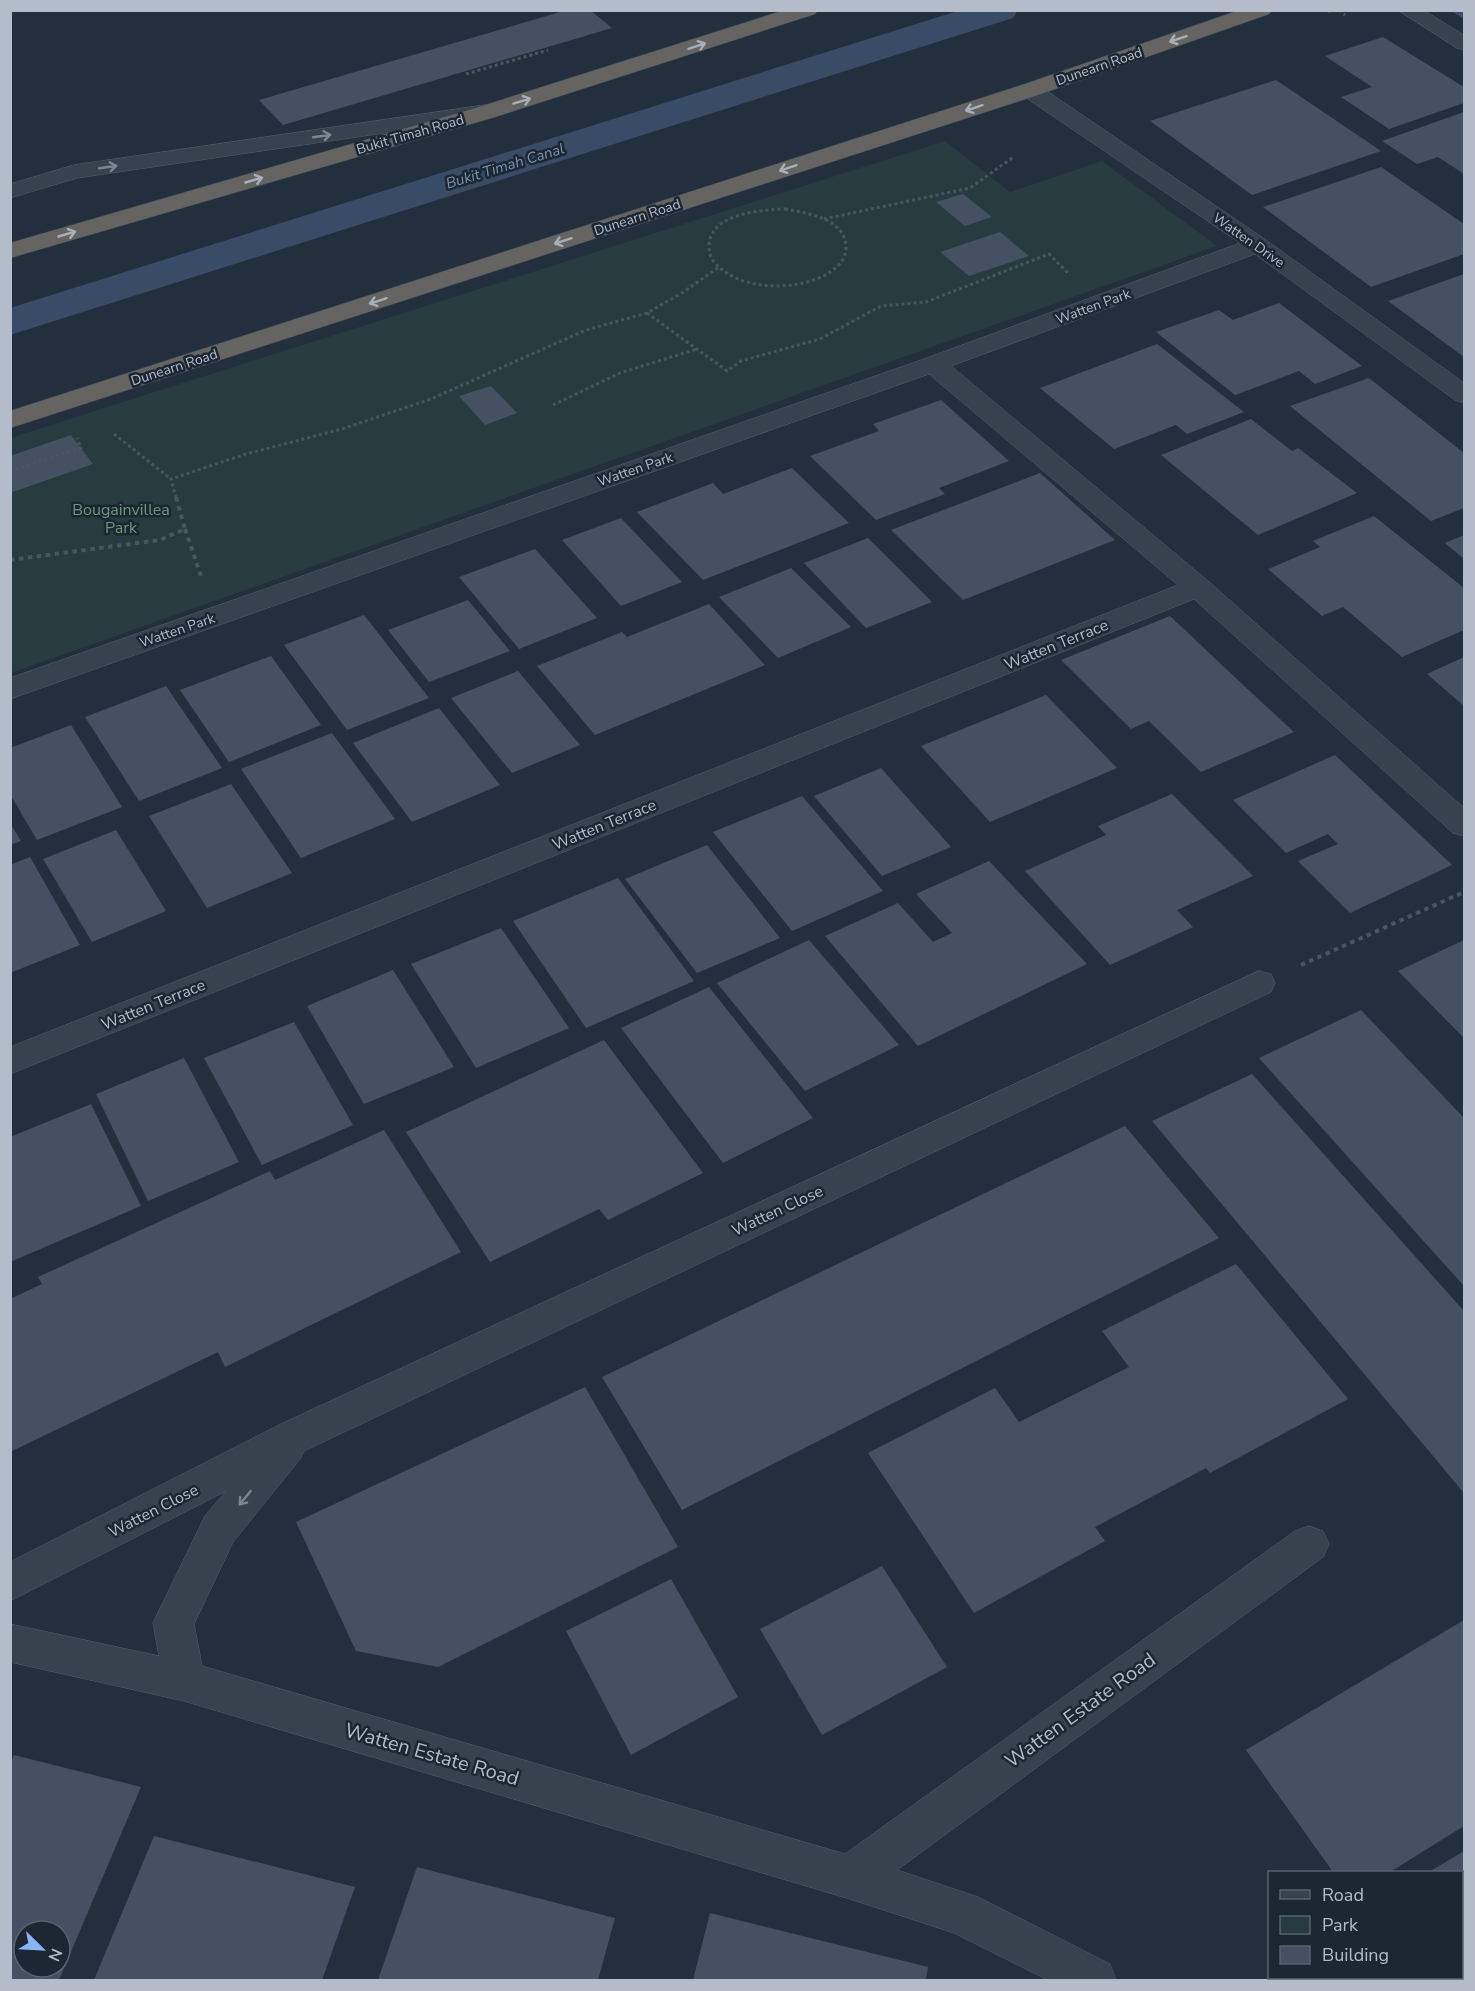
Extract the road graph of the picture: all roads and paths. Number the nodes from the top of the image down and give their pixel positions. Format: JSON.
{"nodes":[{"id":1,"x":808,"y":10,"type":"edge"},
{"id":2,"x":1262,"y":10,"type":"edge"},
{"id":3,"x":1339,"y":10,"type":"edge"},
{"id":4,"x":1357,"y":10,"type":"edge"},
{"id":5,"x":1408,"y":10,"type":"edge"},
{"id":6,"x":1328,"y":11,"type":"edge"},
{"id":7,"x":1464,"y":44,"type":"edge"},
{"id":8,"x":1030,"y":90,"type":"junction"},
{"id":9,"x":487,"y":112,"type":"junction"},
{"id":10,"x":1012,"y":158,"type":"dead end"},
{"id":11,"x":10,"y":191,"type":"edge"},
{"id":12,"x":824,"y":219,"type":"junction"},
{"id":13,"x":1258,"y":245,"type":"junction"},
{"id":14,"x":10,"y":251,"type":"edge"},
{"id":15,"x":719,"y":267,"type":"junction"},
{"id":16,"x":1072,"y":278,"type":"dead end"},
{"id":17,"x":647,"y":313,"type":"junction"},
{"id":18,"x":698,"y":349,"type":"junction"},
{"id":19,"x":933,"y":364,"type":"junction"},
{"id":20,"x":1464,"y":395,"type":"edge"},
{"id":21,"x":553,"y":405,"type":"dead end"},
{"id":22,"x":10,"y":420,"type":"edge"},
{"id":23,"x":114,"y":434,"type":"dead end"},
{"id":24,"x":81,"y":448,"type":"dead end"},
{"id":25,"x":10,"y":471,"type":"edge"},
{"id":26,"x":171,"y":479,"type":"junction"},
{"id":27,"x":184,"y":529,"type":"junction"},
{"id":28,"x":10,"y":560,"type":"edge"},
{"id":29,"x":1198,"y":587,"type":"junction"},
{"id":30,"x":215,"y":617,"type":"junction"},
{"id":31,"x":10,"y":689,"type":"edge"},
{"id":32,"x":1464,"y":825,"type":"edge"},
{"id":33,"x":1464,"y":892,"type":"edge"},
{"id":34,"x":1259,"y":983,"type":"joint"},
{"id":35,"x":10,"y":1061,"type":"edge"},
{"id":36,"x":295,"y":1436,"type":"junction"},
{"id":37,"x":1309,"y":1544,"type":"dead end"},
{"id":38,"x":10,"y":1583,"type":"edge"},
{"id":39,"x":10,"y":1643,"type":"edge"},
{"id":40,"x":184,"y":1681,"type":"junction"},
{"id":41,"x":850,"y":1877,"type":"junction"},
{"id":42,"x":1094,"y":1980,"type":"edge"}],
"edges":[{"from":9,"to":1,"type":"highway","name":"Bukit Timah Road","one_way":true},
{"from":2,"to":8,"type":"highway","name":"Dunearn Road","one_way":true},
{"from":3,"to":4,"type":"path","bridge":true},
{"from":4,"to":6,"type":"path"},
{"from":5,"to":7,"type":"street"},
{"from":8,"to":13,"type":"street","name":"Watten Drive"},
{"from":8,"to":22,"type":"highway","name":"Dunearn Road","one_way":true},
{"from":11,"to":9,"type":"street","one_way":true},
{"from":14,"to":9,"type":"highway","name":"Bukit Timah Road","one_way":true},
{"from":10,"to":12,"type":"path"},
{"from":12,"to":15,"type":"path"},
{"from":12,"to":15,"type":"path"},
{"from":13,"to":19,"type":"street","name":"Watten Park"},
{"from":13,"to":20,"type":"street","name":"Watten Drive"},
{"from":15,"to":17,"type":"path"},
{"from":16,"to":18,"type":"path"},
{"from":17,"to":18,"type":"path"},
{"from":17,"to":26,"type":"path"},
{"from":18,"to":21,"type":"path"},
{"from":19,"to":29,"type":"street"},
{"from":19,"to":30,"type":"street","name":"Watten Park"},
{"from":23,"to":26,"type":"path"},
{"from":24,"to":25,"type":"path"},
{"from":26,"to":27,"type":"path"},
{"from":27,"to":28,"type":"path"},
{"from":27,"to":30,"type":"path"},
{"from":29,"to":32,"type":"street"},
{"from":29,"to":35,"type":"street","name":"Watten Terrace"},
{"from":30,"to":31,"type":"street","name":"Watten Park"},
{"from":33,"to":34,"type":"path"},
{"from":34,"to":36,"type":"street","name":"Watten Close"},
{"from":36,"to":38,"type":"street","name":"Watten Close"},
{"from":36,"to":40,"type":"street","name":"Watten Close","one_way":true},
{"from":37,"to":41,"type":"street","name":"Watten Estate Road"},
{"from":39,"to":40,"type":"street","name":"Watten Estate Road"},
{"from":40,"to":41,"type":"street","name":"Watten Estate Road"},
{"from":41,"to":42,"type":"street","name":"Watten Estate Road"}]}
